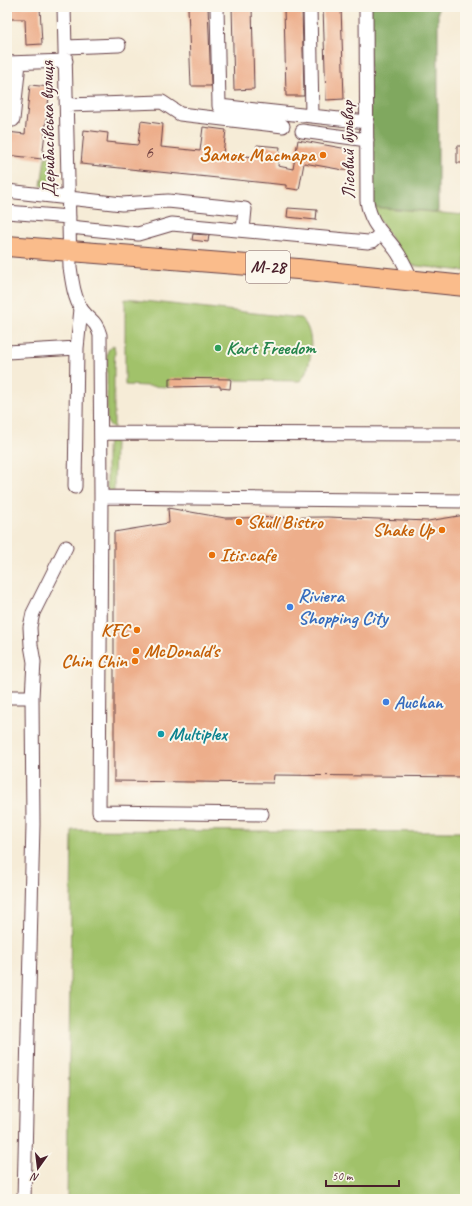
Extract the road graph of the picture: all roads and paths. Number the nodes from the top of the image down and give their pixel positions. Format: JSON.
{"nodes":[{"id":1,"x":64,"y":7,"type":"edge"},
{"id":2,"x":217,"y":7,"type":"edge"},
{"id":3,"x":310,"y":7,"type":"edge"},
{"id":4,"x":366,"y":7,"type":"edge"},
{"id":5,"x":119,"y":45,"type":"dead end"},
{"id":6,"x":66,"y":47,"type":"junction"},
{"id":7,"x":66,"y":61,"type":"junction"},
{"id":8,"x":13,"y":63,"type":"edge"},
{"id":9,"x":67,"y":105,"type":"junction"},
{"id":10,"x":312,"y":116,"type":"junction"},
{"id":11,"x":7,"y":119,"type":"edge"},
{"id":12,"x":367,"y":122,"type":"junction"},
{"id":13,"x":283,"y":126,"type":"dead end"},
{"id":14,"x":302,"y":131,"type":"dead end"},
{"id":15,"x":367,"y":140,"type":"junction"},
{"id":16,"x":7,"y":191,"type":"edge"},
{"id":17,"x":69,"y":197,"type":"junction"},
{"id":18,"x":7,"y":212,"type":"edge"},
{"id":19,"x":70,"y":222,"type":"junction"},
{"id":20,"x":243,"y":230,"type":"junction"},
{"id":21,"x":381,"y":233,"type":"junction"},
{"id":22,"x":7,"y":246,"type":"edge"},
{"id":23,"x":70,"y":251,"type":"junction"},
{"id":24,"x":412,"y":280,"type":"junction"},
{"id":25,"x":465,"y":286,"type":"edge"},
{"id":26,"x":81,"y":309,"type":"junction"},
{"id":27,"x":77,"y":348,"type":"junction"},
{"id":28,"x":7,"y":352,"type":"edge"},
{"id":29,"x":102,"y":433,"type":"junction"},
{"id":30,"x":465,"y":434,"type":"edge"},
{"id":31,"x":75,"y":487,"type":"dead end"},
{"id":32,"x":101,"y":497,"type":"junction"},
{"id":33,"x":465,"y":501,"type":"edge"},
{"id":34,"x":66,"y":547,"type":"dead end"},
{"id":35,"x":7,"y":697,"type":"edge"},
{"id":36,"x":32,"y":697,"type":"junction"},
{"id":37,"x":262,"y":814,"type":"dead end"},
{"id":38,"x":24,"y":1199,"type":"edge"}],
"edges":[{"from":1,"to":6,"type":"street","name":"Дерибасівська вулиця"},
{"from":2,"to":10,"type":"street"},
{"from":3,"to":10,"type":"street"},
{"from":4,"to":12,"type":"street","name":"Лісовий бульвар"},
{"from":5,"to":6,"type":"street"},
{"from":6,"to":7,"type":"street","name":"Дерибасівська вулиця"},
{"from":7,"to":8,"type":"street"},
{"from":7,"to":9,"type":"street","name":"Дерибасівська вулиця"},
{"from":8,"to":11,"type":"street"},
{"from":9,"to":13,"type":"street"},
{"from":9,"to":17,"type":"street","name":"Дерибасівська вулиця"},
{"from":10,"to":12,"type":"street"},
{"from":12,"to":15,"type":"street","name":"Лісовий бульвар"},
{"from":14,"to":15,"type":"street"},
{"from":15,"to":21,"type":"street","name":"Лісовий бульвар"},
{"from":16,"to":17,"type":"street"},
{"from":17,"to":19,"type":"street","name":"Дерибасівська вулиця"},
{"from":17,"to":20,"type":"street"},
{"from":18,"to":19,"type":"street"},
{"from":19,"to":20,"type":"street"},
{"from":19,"to":23,"type":"street","name":"Дерибасівська вулиця"},
{"from":20,"to":21,"type":"street"},
{"from":21,"to":24,"type":"street","name":"Лісовий бульвар"},
{"from":22,"to":23,"type":"highway","number":"М-28"},
{"from":23,"to":24,"type":"highway","number":"М-28"},
{"from":23,"to":26,"type":"street","name":"Дерибасівська вулиця"},
{"from":24,"to":25,"type":"highway","number":"М-28"},
{"from":26,"to":27,"type":"street"},
{"from":26,"to":29,"type":"street"},
{"from":27,"to":28,"type":"street"},
{"from":27,"to":31,"type":"street"},
{"from":29,"to":30,"type":"street"},
{"from":29,"to":32,"type":"street"},
{"from":32,"to":33,"type":"street"},
{"from":32,"to":37,"type":"street"},
{"from":34,"to":36,"type":"street"},
{"from":35,"to":36,"type":"street"},
{"from":36,"to":38,"type":"street"}]}
